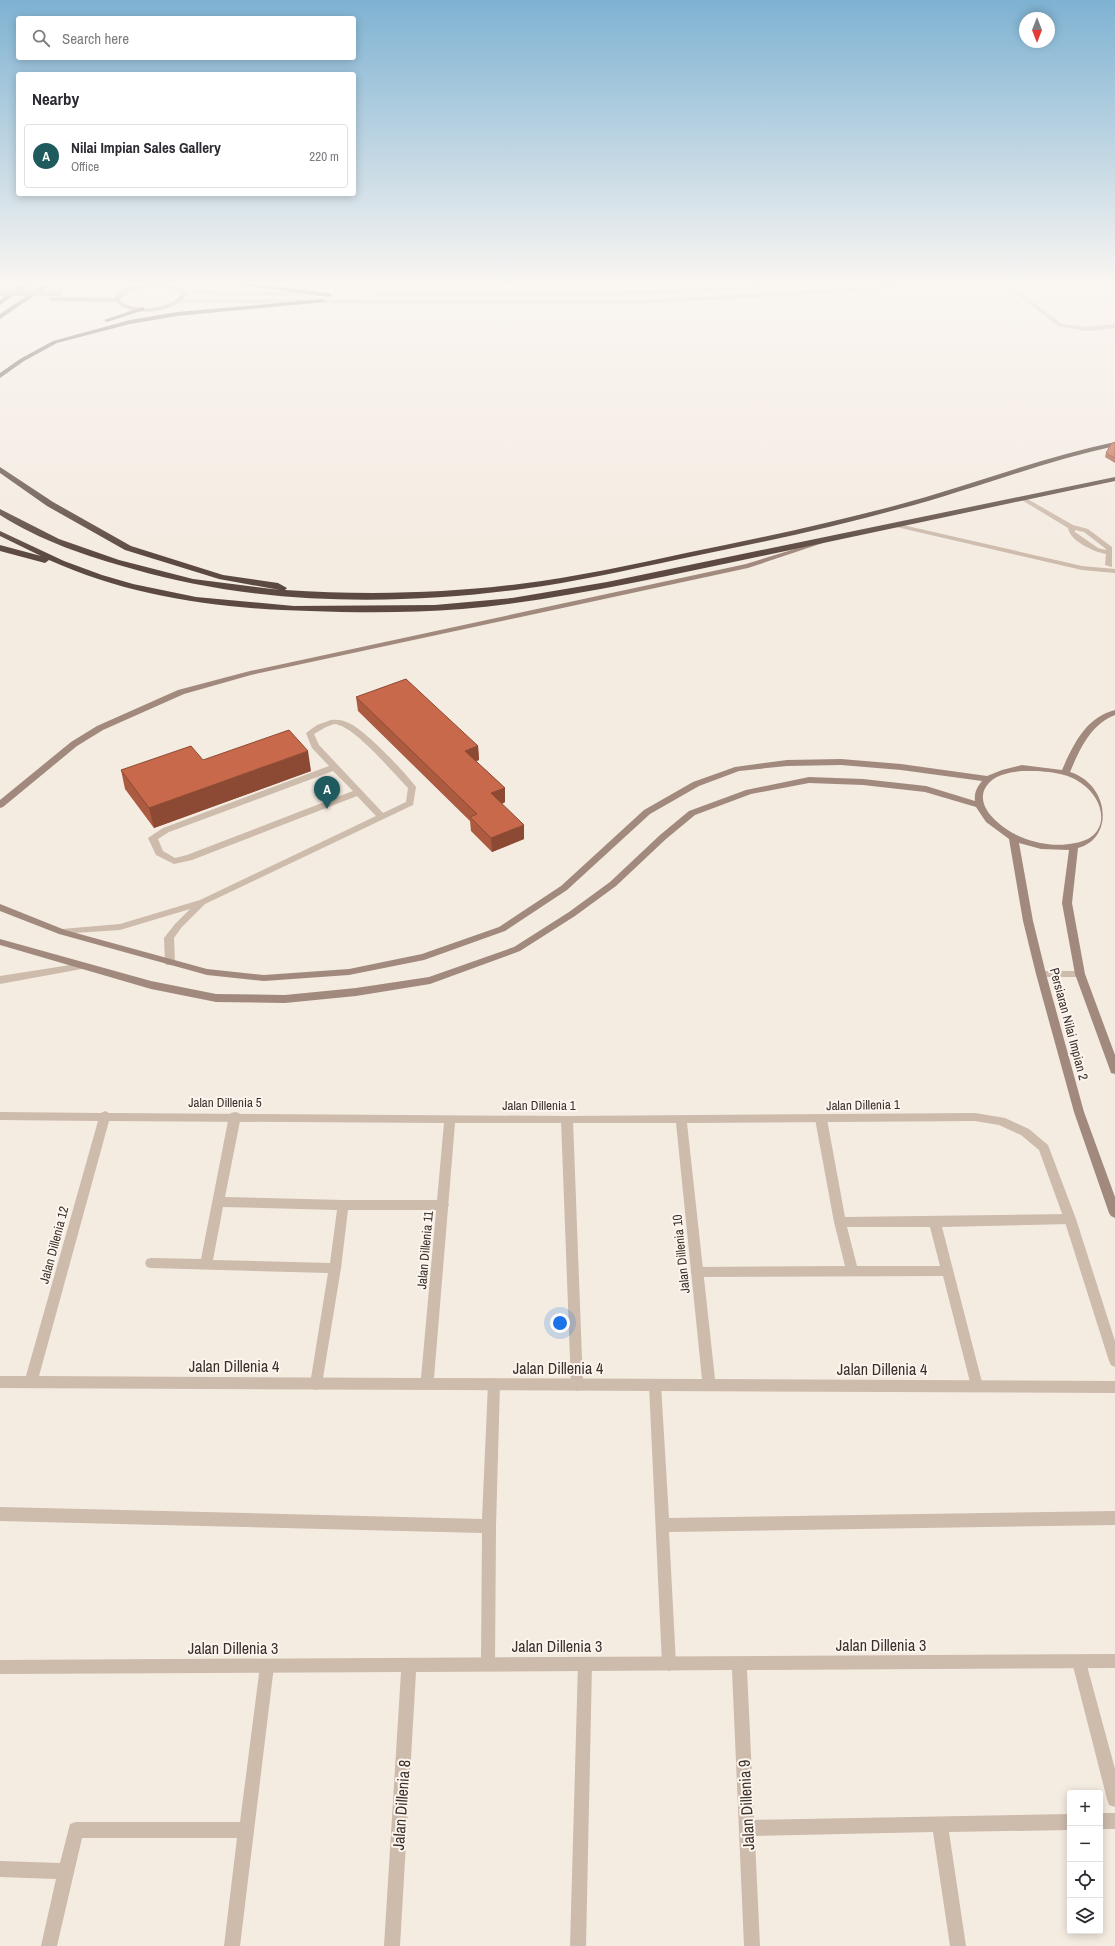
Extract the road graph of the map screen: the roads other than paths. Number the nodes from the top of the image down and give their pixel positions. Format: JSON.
{"nodes":[{"id":1,"x":1115,"y":444,"type":"edge"},
{"id":2,"x":0,"y":469,"type":"edge"},
{"id":3,"x":1115,"y":478,"type":"edge"},
{"id":4,"x":1022,"y":498,"type":"junction"},
{"id":5,"x":0,"y":511,"type":"edge"},
{"id":6,"x":907,"y":522,"type":"junction"},
{"id":7,"x":894,"y":525,"type":"junction"},
{"id":8,"x":0,"y":533,"type":"edge"},
{"id":9,"x":835,"y":538,"type":"junction"},
{"id":10,"x":0,"y":548,"type":"edge"},
{"id":11,"x":1112,"y":565,"type":"edge"},
{"id":12,"x":74,"y":567,"type":"junction"},
{"id":13,"x":1115,"y":571,"type":"edge"},
{"id":14,"x":300,"y":594,"type":"junction"},
{"id":15,"x":1115,"y":712,"type":"edge"},
{"id":16,"x":335,"y":767,"type":"junction"},
{"id":17,"x":1066,"y":773,"type":"junction"},
{"id":18,"x":989,"y":779,"type":"junction"},
{"id":19,"x":359,"y":792,"type":"junction"},
{"id":20,"x":0,"y":805,"type":"edge"},
{"id":21,"x":979,"y":805,"type":"junction"},
{"id":22,"x":381,"y":816,"type":"junction"},
{"id":23,"x":1013,"y":837,"type":"junction"},
{"id":24,"x":1074,"y":847,"type":"junction"},
{"id":25,"x":203,"y":902,"type":"junction"},
{"id":26,"x":0,"y":907,"type":"edge"},
{"id":27,"x":62,"y":932,"type":"junction"},
{"id":28,"x":0,"y":942,"type":"edge"},
{"id":29,"x":170,"y":963,"type":"junction"},
{"id":30,"x":83,"y":966,"type":"junction"},
{"id":31,"x":1041,"y":974,"type":"junction"},
{"id":32,"x":1080,"y":974,"type":"junction"},
{"id":33,"x":0,"y":980,"type":"edge"},
{"id":34,"x":1115,"y":1070,"type":"edge"},
{"id":35,"x":105,"y":1115,"type":"junction"},
{"id":36,"x":0,"y":1116,"type":"edge"},
{"id":37,"x":235,"y":1116,"type":"junction"},
{"id":38,"x":450,"y":1118,"type":"junction"},
{"id":39,"x":681,"y":1119,"type":"junction"},
{"id":40,"x":821,"y":1119,"type":"junction"},
{"id":41,"x":567,"y":1120,"type":"junction"},
{"id":42,"x":219,"y":1202,"type":"junction"},
{"id":43,"x":342,"y":1205,"type":"junction"},
{"id":44,"x":443,"y":1205,"type":"junction"},
{"id":45,"x":1115,"y":1214,"type":"edge"},
{"id":46,"x":1070,"y":1219,"type":"junction"},
{"id":47,"x":840,"y":1222,"type":"junction"},
{"id":48,"x":935,"y":1222,"type":"junction"},
{"id":49,"x":150,"y":1262,"type":"dead end"},
{"id":50,"x":206,"y":1264,"type":"junction"},
{"id":51,"x":335,"y":1268,"type":"junction"},
{"id":52,"x":852,"y":1270,"type":"junction"},
{"id":53,"x":947,"y":1271,"type":"junction"},
{"id":54,"x":697,"y":1272,"type":"junction"},
{"id":55,"x":1115,"y":1361,"type":"edge"},
{"id":56,"x":0,"y":1382,"type":"edge"},
{"id":57,"x":31,"y":1382,"type":"junction"},
{"id":58,"x":316,"y":1384,"type":"junction"},
{"id":59,"x":427,"y":1384,"type":"junction"},
{"id":60,"x":494,"y":1384,"type":"junction"},
{"id":61,"x":577,"y":1385,"type":"junction"},
{"id":62,"x":655,"y":1385,"type":"junction"},
{"id":63,"x":708,"y":1385,"type":"junction"},
{"id":64,"x":977,"y":1386,"type":"junction"},
{"id":65,"x":1115,"y":1387,"type":"edge"},
{"id":66,"x":0,"y":1514,"type":"edge"},
{"id":67,"x":1115,"y":1518,"type":"edge"},
{"id":68,"x":662,"y":1525,"type":"junction"},
{"id":69,"x":489,"y":1526,"type":"junction"},
{"id":70,"x":1079,"y":1662,"type":"junction"},
{"id":71,"x":1115,"y":1662,"type":"edge"},
{"id":72,"x":739,"y":1663,"type":"junction"},
{"id":73,"x":488,"y":1664,"type":"junction"},
{"id":74,"x":585,"y":1664,"type":"junction"},
{"id":75,"x":669,"y":1664,"type":"junction"},
{"id":76,"x":409,"y":1665,"type":"junction"},
{"id":77,"x":267,"y":1666,"type":"junction"},
{"id":78,"x":0,"y":1667,"type":"edge"},
{"id":79,"x":1115,"y":1799,"type":"edge"},
{"id":80,"x":1103,"y":1821,"type":"edge"},
{"id":81,"x":1115,"y":1821,"type":"edge"},
{"id":82,"x":1067,"y":1822,"type":"edge"},
{"id":83,"x":940,"y":1824,"type":"junction"},
{"id":84,"x":747,"y":1828,"type":"junction"},
{"id":85,"x":246,"y":1830,"type":"junction"},
{"id":86,"x":0,"y":1869,"type":"edge"},
{"id":87,"x":66,"y":1871,"type":"junction"},
{"id":88,"x":49,"y":1946,"type":"edge"},
{"id":89,"x":232,"y":1946,"type":"edge"},
{"id":90,"x":392,"y":1946,"type":"edge"},
{"id":91,"x":578,"y":1946,"type":"edge"},
{"id":92,"x":752,"y":1946,"type":"edge"},
{"id":93,"x":958,"y":1946,"type":"edge"}],
"edges":[{"from":1,"to":14,"type":"highway"},
{"from":2,"to":14,"type":"highway"},
{"from":3,"to":4,"type":"highway"},
{"from":4,"to":6,"type":"highway"},
{"from":4,"to":11,"type":"street"},
{"from":5,"to":14,"type":"highway"},
{"from":6,"to":7,"type":"highway"},
{"from":6,"to":11,"type":"street"},
{"from":7,"to":9,"type":"highway"},
{"from":7,"to":13,"type":"street"},
{"from":8,"to":12,"type":"highway"},
{"from":9,"to":12,"type":"highway"},
{"from":9,"to":20,"type":"street"},
{"from":10,"to":12,"type":"highway"},
{"from":15,"to":17,"type":"street"},
{"from":16,"to":19,"type":"street"},
{"from":16,"to":19,"type":"street"},
{"from":16,"to":22,"type":"street"},
{"from":17,"to":18,"type":"street"},
{"from":17,"to":24,"type":"street"},
{"from":18,"to":21,"type":"street"},
{"from":18,"to":29,"type":"street"},
{"from":19,"to":22,"type":"street"},
{"from":21,"to":23,"type":"street"},
{"from":21,"to":30,"type":"street"},
{"from":22,"to":25,"type":"street"},
{"from":23,"to":24,"type":"street"},
{"from":23,"to":31,"type":"street","name":"Persiaran Nilai Impian 2"},
{"from":24,"to":32,"type":"street","name":"Persiaran Nilai Impian 2"},
{"from":25,"to":27,"type":"street"},
{"from":25,"to":29,"type":"street"},
{"from":26,"to":27,"type":"street"},
{"from":27,"to":29,"type":"street"},
{"from":28,"to":30,"type":"street"},
{"from":30,"to":33,"type":"street"},
{"from":31,"to":32,"type":"street"},
{"from":31,"to":45,"type":"street","name":"Persiaran Nilai Impian 2"},
{"from":32,"to":34,"type":"street","name":"Persiaran Nilai Impian 2"},
{"from":35,"to":36,"type":"street","name":"Jalan Dillenia 5"},
{"from":35,"to":37,"type":"street","name":"Jalan Dillenia 5"},
{"from":35,"to":57,"type":"street","name":"Jalan Dillenia 12"},
{"from":37,"to":38,"type":"street","name":"Jalan Dillenia 5"},
{"from":37,"to":42,"type":"street"},
{"from":38,"to":41,"type":"street","name":"Jalan Dillenia 1"},
{"from":38,"to":44,"type":"street","name":"Jalan Dillenia 11"},
{"from":39,"to":40,"type":"street","name":"Jalan Dillenia 1"},
{"from":39,"to":41,"type":"street","name":"Jalan Dillenia 1"},
{"from":39,"to":54,"type":"street","name":"Jalan Dillenia 10"},
{"from":40,"to":46,"type":"street","name":"Jalan Dillenia 1"},
{"from":40,"to":47,"type":"street"},
{"from":41,"to":61,"type":"street"},
{"from":42,"to":43,"type":"street"},
{"from":42,"to":50,"type":"street"},
{"from":43,"to":44,"type":"street"},
{"from":43,"to":51,"type":"street"},
{"from":44,"to":59,"type":"street","name":"Jalan Dillenia 11"},
{"from":46,"to":48,"type":"street"},
{"from":46,"to":55,"type":"street","name":"Jalan Dillenia 1"},
{"from":47,"to":48,"type":"street"},
{"from":47,"to":52,"type":"street"},
{"from":48,"to":53,"type":"street"},
{"from":49,"to":50,"type":"street"},
{"from":50,"to":51,"type":"street"},
{"from":51,"to":58,"type":"street"},
{"from":52,"to":53,"type":"street"},
{"from":52,"to":54,"type":"street"},
{"from":53,"to":64,"type":"street"},
{"from":54,"to":63,"type":"street","name":"Jalan Dillenia 10"},
{"from":56,"to":57,"type":"street","name":"Jalan Dillenia 4"},
{"from":57,"to":58,"type":"street","name":"Jalan Dillenia 4"},
{"from":58,"to":59,"type":"street","name":"Jalan Dillenia 4"},
{"from":59,"to":60,"type":"street","name":"Jalan Dillenia 4"},
{"from":60,"to":61,"type":"street","name":"Jalan Dillenia 4"},
{"from":60,"to":69,"type":"street"},
{"from":61,"to":62,"type":"street","name":"Jalan Dillenia 4"},
{"from":62,"to":63,"type":"street","name":"Jalan Dillenia 4"},
{"from":62,"to":68,"type":"street"},
{"from":63,"to":64,"type":"street","name":"Jalan Dillenia 4"},
{"from":64,"to":65,"type":"street","name":"Jalan Dillenia 4"},
{"from":66,"to":69,"type":"street"},
{"from":67,"to":68,"type":"street"},
{"from":68,"to":75,"type":"street"},
{"from":69,"to":73,"type":"street"},
{"from":70,"to":71,"type":"street","name":"Jalan Dillenia 3"},
{"from":70,"to":72,"type":"street","name":"Jalan Dillenia 3"},
{"from":70,"to":79,"type":"street"},
{"from":72,"to":75,"type":"street","name":"Jalan Dillenia 3"},
{"from":72,"to":84,"type":"street","name":"Jalan Dillenia 9"},
{"from":73,"to":74,"type":"street","name":"Jalan Dillenia 3"},
{"from":73,"to":76,"type":"street","name":"Jalan Dillenia 3"},
{"from":74,"to":75,"type":"street","name":"Jalan Dillenia 3"},
{"from":74,"to":91,"type":"street"},
{"from":76,"to":77,"type":"street","name":"Jalan Dillenia 3"},
{"from":76,"to":90,"type":"street","name":"Jalan Dillenia 8"},
{"from":77,"to":78,"type":"street","name":"Jalan Dillenia 3"},
{"from":77,"to":85,"type":"street"},
{"from":80,"to":81,"type":"street"},
{"from":82,"to":83,"type":"street"},
{"from":83,"to":84,"type":"street"},
{"from":83,"to":93,"type":"street"},
{"from":84,"to":92,"type":"street","name":"Jalan Dillenia 9"},
{"from":85,"to":87,"type":"street"},
{"from":85,"to":89,"type":"street"},
{"from":86,"to":87,"type":"street"},
{"from":87,"to":88,"type":"street"}]}
